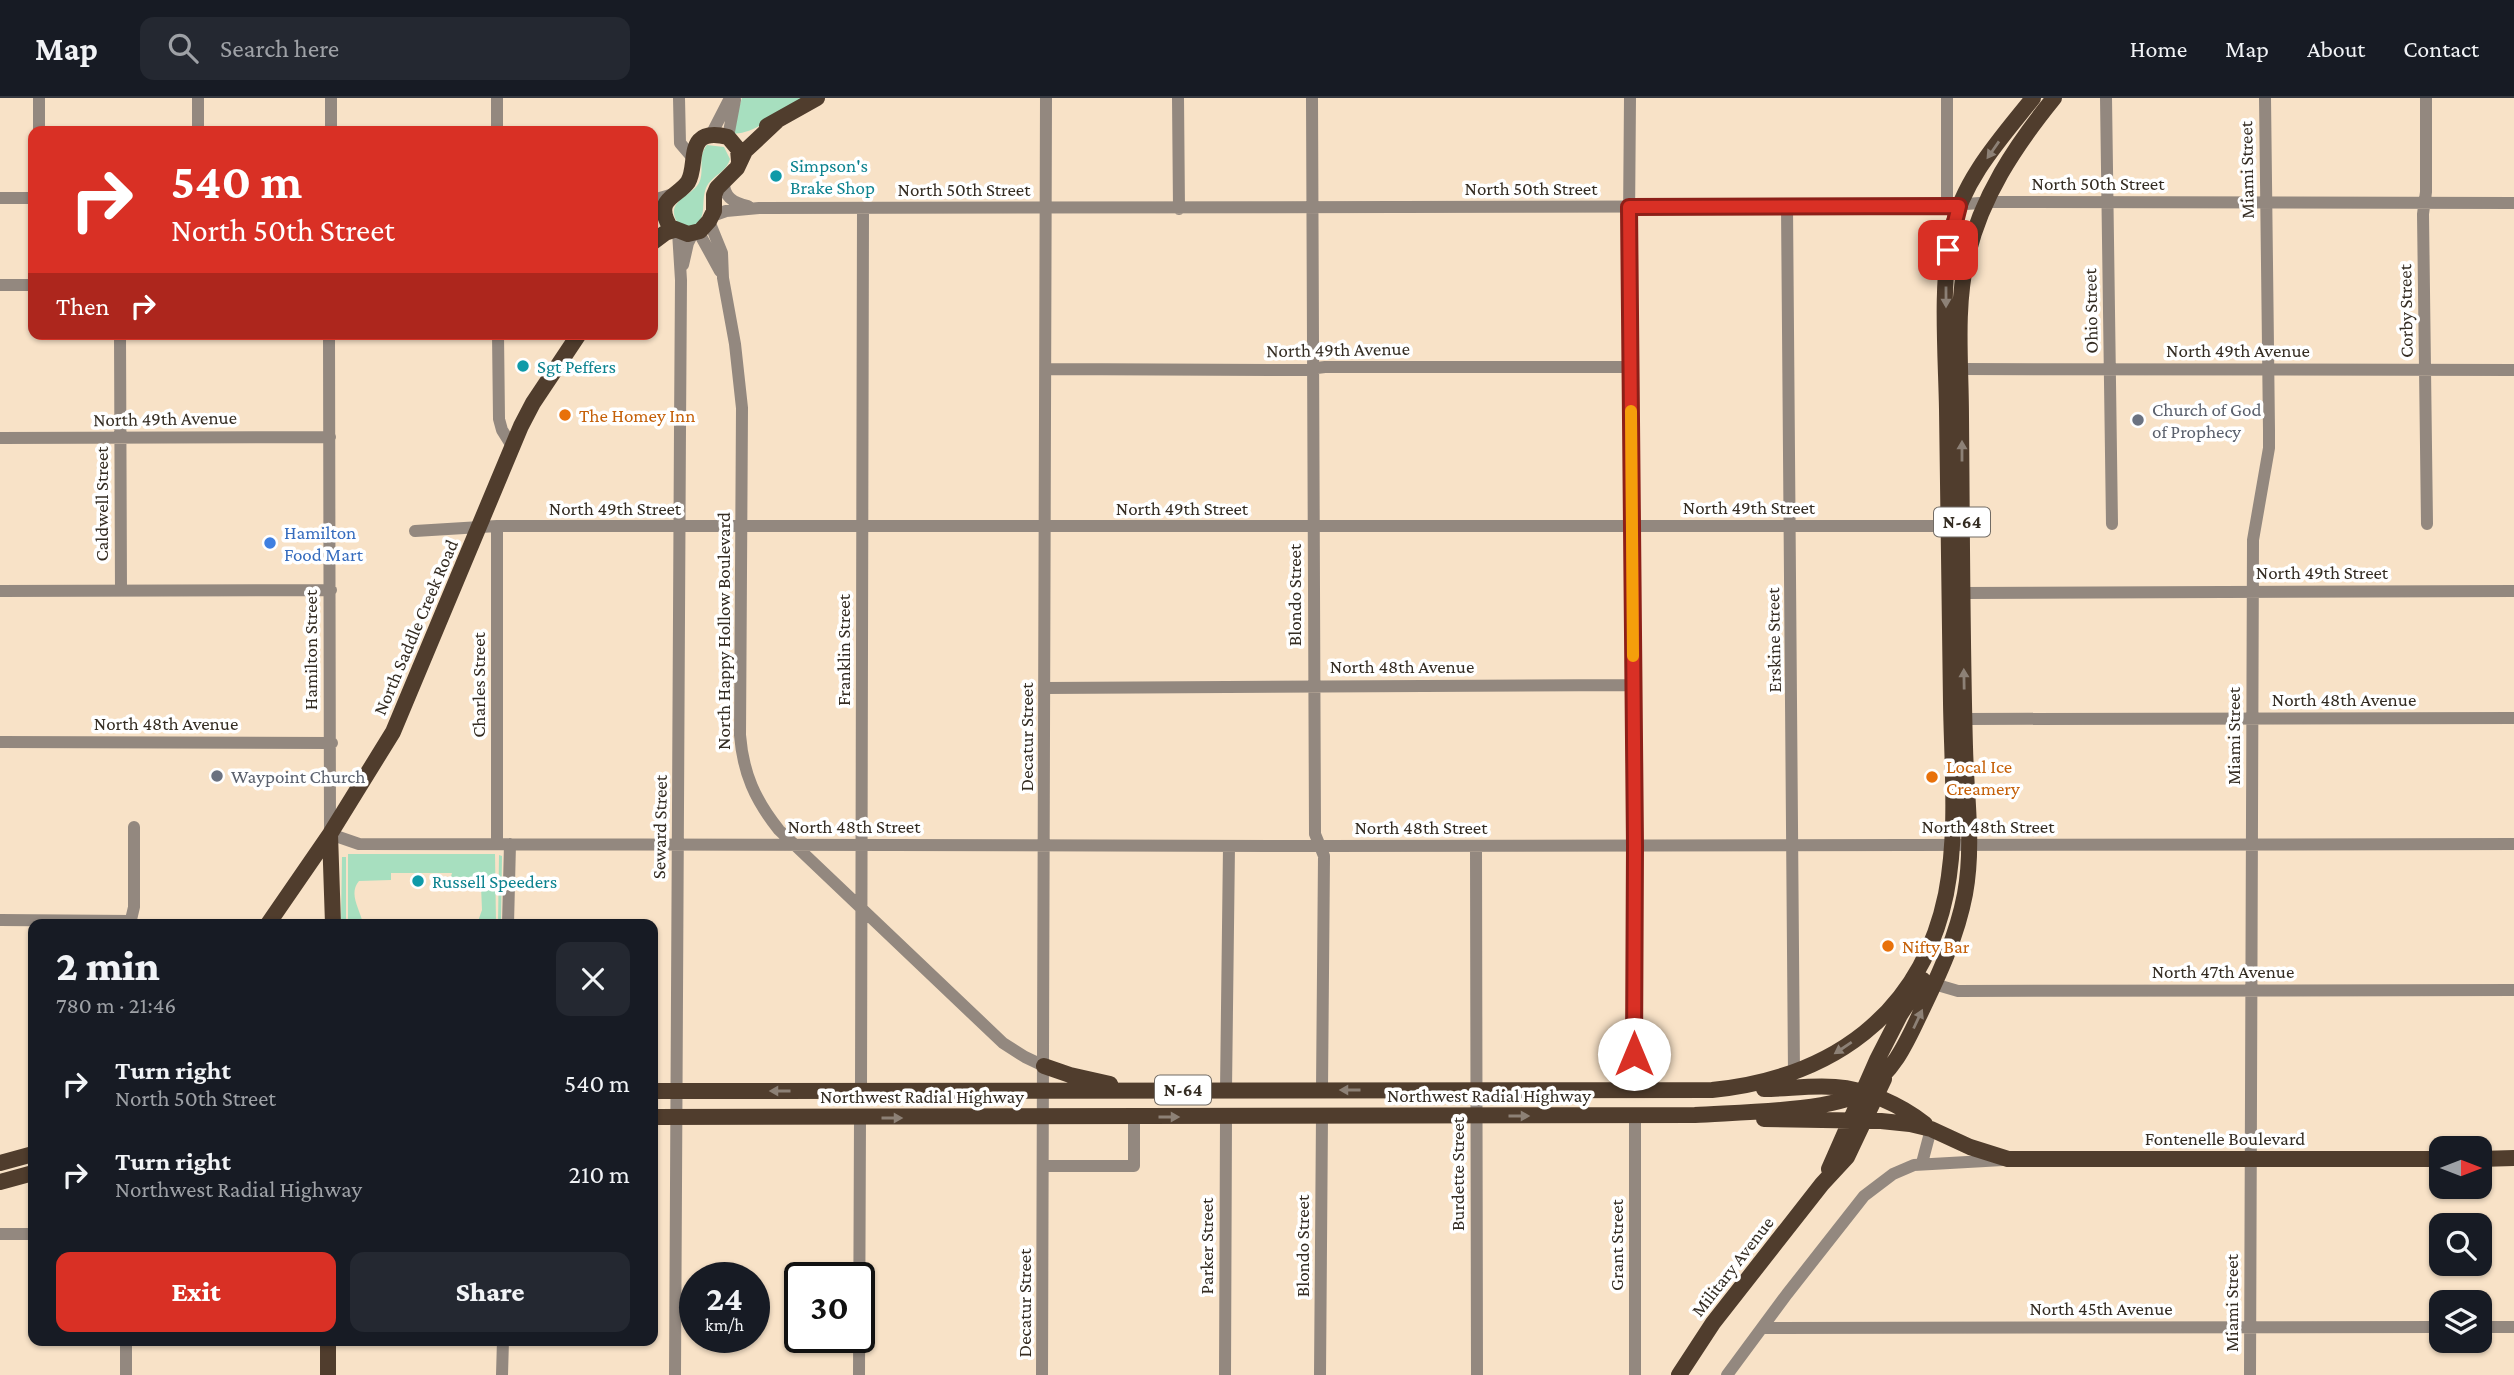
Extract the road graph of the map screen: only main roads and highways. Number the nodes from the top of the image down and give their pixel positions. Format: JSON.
{"nodes":[{"id":1,"x":817,"y":98,"type":"edge"},
{"id":2,"x":2033,"y":98,"type":"edge"},
{"id":3,"x":2054,"y":98,"type":"edge"},
{"id":4,"x":777,"y":121,"type":"junction"},
{"id":5,"x":730,"y":139,"type":"junction"},
{"id":6,"x":739,"y":161,"type":"junction"},
{"id":7,"x":683,"y":223,"type":"edge"},
{"id":8,"x":658,"y":228,"type":"edge"},
{"id":9,"x":658,"y":238,"type":"edge"},
{"id":10,"x":575,"y":340,"type":"edge"},
{"id":11,"x":331,"y":834,"type":"junction"},
{"id":12,"x":1941,"y":915,"type":"junction"},
{"id":13,"x":272,"y":919,"type":"edge"},
{"id":14,"x":333,"y":919,"type":"edge"},
{"id":15,"x":1894,"y":1063,"type":"junction"},
{"id":16,"x":1044,"y":1066,"type":"road end"},
{"id":17,"x":1712,"y":1090,"type":"junction"},
{"id":18,"x":658,"y":1091,"type":"edge"},
{"id":19,"x":1147,"y":1091,"type":"junction"},
{"id":20,"x":1869,"y":1094,"type":"junction"},
{"id":21,"x":1901,"y":1109,"type":"junction"},
{"id":22,"x":1695,"y":1115,"type":"junction"},
{"id":23,"x":658,"y":1117,"type":"edge"},
{"id":24,"x":1817,"y":1120,"type":"junction"},
{"id":25,"x":1857,"y":1120,"type":"junction"},
{"id":26,"x":1931,"y":1129,"type":"junction"},
{"id":27,"x":28,"y":1155,"type":"edge"},
{"id":28,"x":1835,"y":1157,"type":"junction"},
{"id":29,"x":2492,"y":1158,"type":"edge"},
{"id":30,"x":2514,"y":1158,"type":"edge"},
{"id":31,"x":2429,"y":1159,"type":"edge"},
{"id":32,"x":0,"y":1163,"type":"edge"},
{"id":33,"x":28,"y":1174,"type":"edge"},
{"id":34,"x":0,"y":1182,"type":"edge"},
{"id":35,"x":1822,"y":1184,"type":"junction"},
{"id":36,"x":328,"y":1346,"type":"edge"},
{"id":37,"x":328,"y":1375,"type":"edge"},
{"id":38,"x":1679,"y":1375,"type":"edge"}],
"edges":[{"from":1,"to":4,"type":"main road"},
{"from":2,"to":12,"type":"main road","name":"Northwest Radial Highway","number":"N-64","one_way":true},
{"from":15,"to":3,"type":"main road","name":"Northwest Radial Highway","number":"N-64","one_way":true},
{"from":4,"to":5,"type":"main road"},
{"from":4,"to":6,"type":"main road"},
{"from":5,"to":6,"type":"main road"},
{"from":5,"to":7,"type":"main road"},
{"from":6,"to":7,"type":"main road"},
{"from":7,"to":8,"type":"main road"},
{"from":7,"to":9,"type":"main road"},
{"from":10,"to":11,"type":"main road","name":"North Saddle Creek Road"},
{"from":11,"to":13,"type":"main road","name":"North Saddle Creek Road"},
{"from":11,"to":14,"type":"main road","name":"Hamilton Street"},
{"from":12,"to":17,"type":"main road","name":"Northwest Radial Highway","number":"N-64","one_way":true},
{"from":12,"to":20,"type":"main road","name":"Military Avenue"},
{"from":15,"to":20,"type":"main road","name":"Northwest Radial Highway","number":"N-64"},
{"from":15,"to":21,"type":"main road"},
{"from":16,"to":19,"type":"main road"},
{"from":17,"to":19,"type":"main road","name":"Northwest Radial Highway","number":"N-64","one_way":true},
{"from":17,"to":20,"type":"main road"},
{"from":19,"to":18,"type":"main road","name":"Northwest Radial Highway","number":"N-64","one_way":true},
{"from":20,"to":21,"type":"main road"},
{"from":20,"to":22,"type":"main road","name":"Northwest Radial Highway","number":"N-64"},
{"from":20,"to":25,"type":"main road","name":"Military Avenue"},
{"from":21,"to":26,"type":"main road"},
{"from":23,"to":22,"type":"main road","name":"Northwest Radial Highway","number":"N-64","one_way":true},
{"from":22,"to":24,"type":"main road"},
{"from":24,"to":25,"type":"main road"},
{"from":24,"to":28,"type":"main road"},
{"from":25,"to":26,"type":"main road"},
{"from":25,"to":28,"type":"main road","name":"Military Avenue"},
{"from":25,"to":35,"type":"main road","name":"Military Avenue"},
{"from":26,"to":31,"type":"main road","name":"Fontenelle Boulevard"},
{"from":27,"to":32,"type":"main road"},
{"from":28,"to":35,"type":"main road","name":"Military Avenue"},
{"from":29,"to":30,"type":"main road"},
{"from":33,"to":34,"type":"main road"},
{"from":35,"to":38,"type":"main road","name":"Military Avenue"},
{"from":36,"to":37,"type":"main road"}]}
